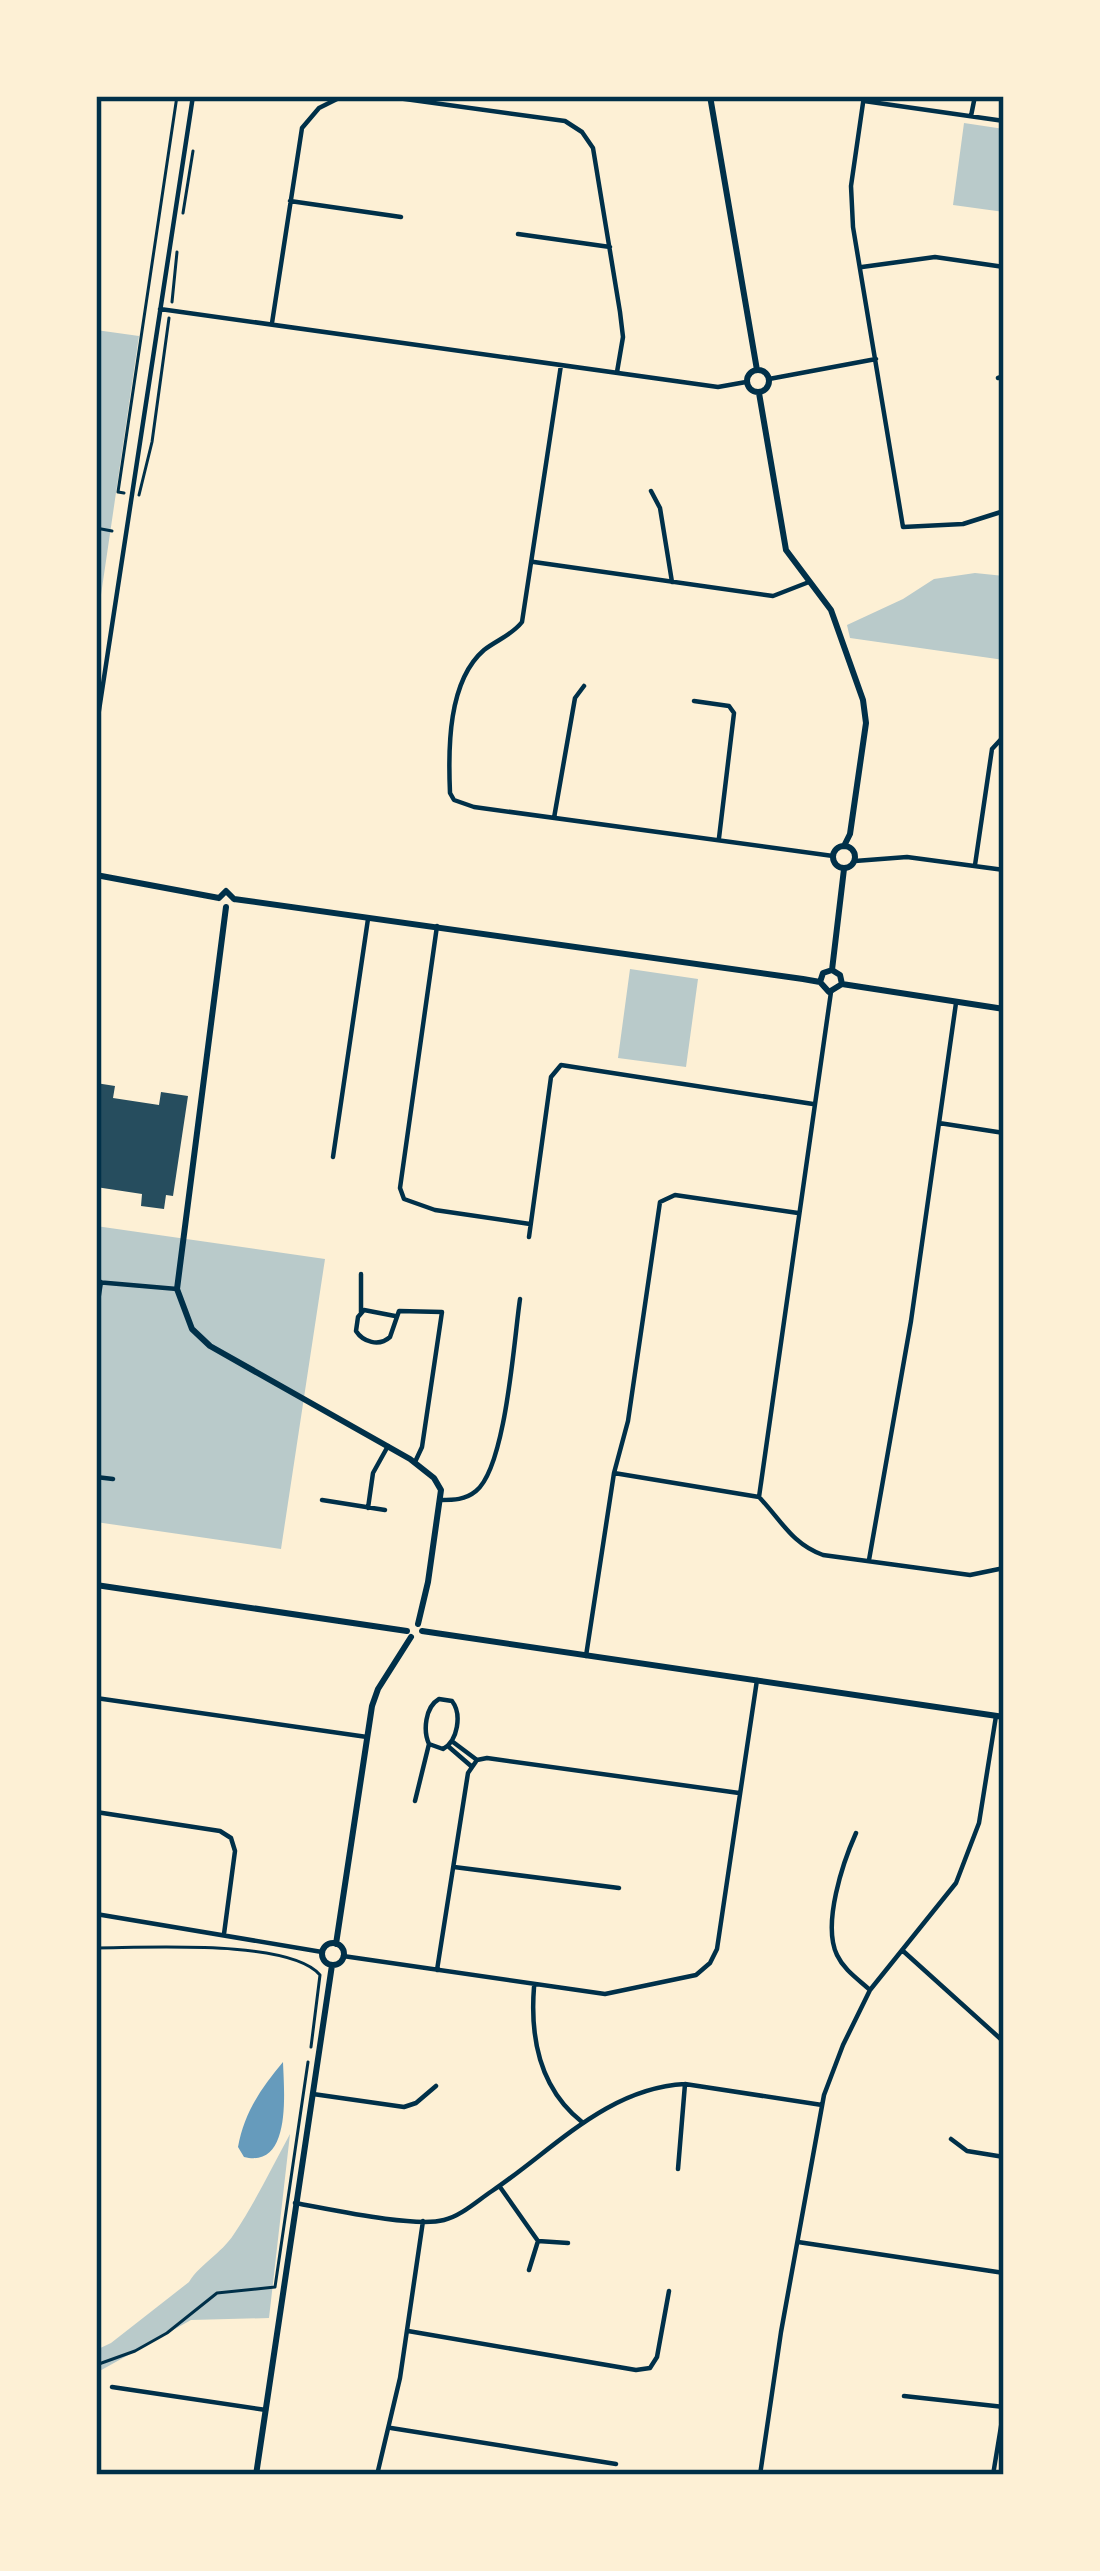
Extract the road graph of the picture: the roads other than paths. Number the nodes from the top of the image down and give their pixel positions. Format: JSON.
{"nodes":[{"id":1,"x":193,"y":96,"type":"edge"},
{"id":2,"x":343,"y":96,"type":"edge"},
{"id":3,"x":383,"y":96,"type":"edge"},
{"id":4,"x":710,"y":96,"type":"edge"},
{"id":5,"x":975,"y":96,"type":"edge"},
{"id":6,"x":864,"y":99,"type":"edge"},
{"id":7,"x":971,"y":116,"type":"junction"},
{"id":8,"x":1004,"y":121,"type":"edge"},
{"id":9,"x":290,"y":201,"type":"junction"},
{"id":10,"x":401,"y":217,"type":"dead end"},
{"id":11,"x":518,"y":234,"type":"dead end"},
{"id":12,"x":610,"y":247,"type":"junction"},
{"id":13,"x":862,"y":267,"type":"junction"},
{"id":14,"x":1004,"y":267,"type":"edge"},
{"id":15,"x":160,"y":310,"type":"junction"},
{"id":16,"x":272,"y":323,"type":"junction"},
{"id":17,"x":876,"y":359,"type":"junction"},
{"id":18,"x":561,"y":364,"type":"junction"},
{"id":19,"x":757,"y":370,"type":"junction"},
{"id":20,"x":616,"y":372,"type":"junction"},
{"id":21,"x":769,"y":379,"type":"junction"},
{"id":22,"x":746,"y":382,"type":"junction"},
{"id":23,"x":759,"y":393,"type":"junction"},
{"id":24,"x":651,"y":491,"type":"dead end"},
{"id":25,"x":1004,"y":511,"type":"edge"},
{"id":26,"x":534,"y":562,"type":"junction"},
{"id":27,"x":673,"y":582,"type":"junction"},
{"id":28,"x":808,"y":582,"type":"junction"},
{"id":29,"x":584,"y":686,"type":"dead end"},
{"id":30,"x":694,"y":701,"type":"dead end"},
{"id":31,"x":96,"y":730,"type":"edge"},
{"id":32,"x":1004,"y":736,"type":"edge"},
{"id":33,"x":554,"y":818,"type":"junction"},
{"id":34,"x":718,"y":838,"type":"junction"},
{"id":35,"x":844,"y":846,"type":"junction"},
{"id":36,"x":833,"y":856,"type":"junction"},
{"id":37,"x":855,"y":861,"type":"junction"},
{"id":38,"x":975,"y":866,"type":"junction"},
{"id":39,"x":844,"y":868,"type":"junction"},
{"id":40,"x":1004,"y":870,"type":"edge"},
{"id":41,"x":96,"y":875,"type":"edge"},
{"id":42,"x":219,"y":898,"type":"junction"},
{"id":43,"x":234,"y":899,"type":"junction"},
{"id":44,"x":226,"y":907,"type":"junction"},
{"id":45,"x":368,"y":916,"type":"junction"},
{"id":46,"x":437,"y":926,"type":"junction"},
{"id":47,"x":832,"y":970,"type":"junction"},
{"id":48,"x":820,"y":982,"type":"junction"},
{"id":49,"x":842,"y":985,"type":"junction"},
{"id":50,"x":831,"y":992,"type":"junction"},
{"id":51,"x":957,"y":1001,"type":"junction"},
{"id":52,"x":1004,"y":1009,"type":"edge"},
{"id":53,"x":813,"y":1105,"type":"junction"},
{"id":54,"x":938,"y":1123,"type":"junction"},
{"id":55,"x":1004,"y":1132,"type":"edge"},
{"id":56,"x":333,"y":1157,"type":"dead end"},
{"id":57,"x":798,"y":1213,"type":"junction"},
{"id":58,"x":530,"y":1224,"type":"junction"},
{"id":59,"x":529,"y":1237,"type":"dead end"},
{"id":60,"x":361,"y":1274,"type":"dead end"},
{"id":61,"x":98,"y":1282,"type":"edge"},
{"id":62,"x":177,"y":1289,"type":"junction"},
{"id":63,"x":520,"y":1298,"type":"dead end"},
{"id":64,"x":361,"y":1313,"type":"junction"},
{"id":65,"x":96,"y":1314,"type":"edge"},
{"id":66,"x":395,"y":1316,"type":"junction"},
{"id":67,"x":388,"y":1446,"type":"junction"},
{"id":68,"x":415,"y":1462,"type":"junction"},
{"id":69,"x":614,"y":1473,"type":"junction"},
{"id":70,"x":96,"y":1478,"type":"edge"},
{"id":71,"x":113,"y":1479,"type":"dead end"},
{"id":72,"x":759,"y":1497,"type":"junction"},
{"id":73,"x":322,"y":1500,"type":"dead end"},
{"id":74,"x":440,"y":1500,"type":"junction"},
{"id":75,"x":368,"y":1508,"type":"junction"},
{"id":76,"x":385,"y":1510,"type":"dead end"},
{"id":77,"x":869,"y":1560,"type":"junction"},
{"id":78,"x":1004,"y":1568,"type":"edge"},
{"id":79,"x":96,"y":1585,"type":"edge"},
{"id":80,"x":420,"y":1628,"type":"junction"},
{"id":81,"x":409,"y":1634,"type":"junction"},
{"id":82,"x":586,"y":1656,"type":"junction"},
{"id":83,"x":758,"y":1680,"type":"junction"},
{"id":84,"x":96,"y":1698,"type":"edge"},
{"id":85,"x":1000,"y":1717,"type":"edge"},
{"id":86,"x":367,"y":1737,"type":"junction"},
{"id":87,"x":429,"y":1744,"type":"junction"},
{"id":88,"x":451,"y":1745,"type":"junction"},
{"id":89,"x":474,"y":1763,"type":"junction"},
{"id":90,"x":740,"y":1793,"type":"junction"},
{"id":91,"x":415,"y":1801,"type":"dead end"},
{"id":92,"x":96,"y":1811,"type":"edge"},
{"id":93,"x":238,"y":1833,"type":"dead end"},
{"id":94,"x":856,"y":1833,"type":"dead end"},
{"id":95,"x":231,"y":1838,"type":"junction"},
{"id":96,"x":454,"y":1867,"type":"junction"},
{"id":97,"x":619,"y":1888,"type":"dead end"},
{"id":98,"x":96,"y":1914,"type":"edge"},
{"id":99,"x":224,"y":1934,"type":"junction"},
{"id":100,"x":336,"y":1944,"type":"junction"},
{"id":101,"x":902,"y":1950,"type":"junction"},
{"id":102,"x":322,"y":1952,"type":"junction"},
{"id":103,"x":344,"y":1956,"type":"junction"},
{"id":104,"x":332,"y":1965,"type":"junction"},
{"id":105,"x":437,"y":1970,"type":"junction"},
{"id":106,"x":535,"y":1985,"type":"junction"},
{"id":107,"x":870,"y":1990,"type":"junction"},
{"id":108,"x":1004,"y":2042,"type":"edge"},
{"id":109,"x":685,"y":2084,"type":"junction"},
{"id":110,"x":436,"y":2086,"type":"dead end"},
{"id":111,"x":313,"y":2094,"type":"junction"},
{"id":112,"x":821,"y":2105,"type":"junction"},
{"id":113,"x":582,"y":2122,"type":"junction"},
{"id":114,"x":951,"y":2138,"type":"dead end"},
{"id":115,"x":1004,"y":2157,"type":"edge"},
{"id":116,"x":678,"y":2169,"type":"dead end"},
{"id":117,"x":499,"y":2186,"type":"junction"},
{"id":118,"x":295,"y":2203,"type":"junction"},
{"id":119,"x":423,"y":2221,"type":"junction"},
{"id":120,"x":538,"y":2241,"type":"junction"},
{"id":121,"x":798,"y":2242,"type":"junction"},
{"id":122,"x":568,"y":2243,"type":"dead end"},
{"id":123,"x":529,"y":2270,"type":"dead end"},
{"id":124,"x":1004,"y":2272,"type":"edge"},
{"id":125,"x":669,"y":2291,"type":"dead end"},
{"id":126,"x":408,"y":2332,"type":"junction"},
{"id":127,"x":112,"y":2386,"type":"dead end"},
{"id":128,"x":904,"y":2396,"type":"dead end"},
{"id":129,"x":1004,"y":2408,"type":"edge"},
{"id":130,"x":266,"y":2410,"type":"junction"},
{"id":131,"x":389,"y":2428,"type":"junction"},
{"id":132,"x":616,"y":2464,"type":"dead end"},
{"id":133,"x":256,"y":2475,"type":"edge"},
{"id":134,"x":377,"y":2475,"type":"edge"},
{"id":135,"x":760,"y":2475,"type":"edge"},
{"id":136,"x":993,"y":2475,"type":"edge"}],
"edges":[{"from":1,"to":15,"type":"street"},
{"from":2,"to":9,"type":"street"},
{"from":3,"to":12,"type":"street"},
{"from":4,"to":19,"type":"street"},
{"from":5,"to":7,"type":"street"},
{"from":6,"to":7,"type":"street"},
{"from":6,"to":13,"type":"street"},
{"from":7,"to":8,"type":"street"},
{"from":9,"to":10,"type":"street"},
{"from":9,"to":16,"type":"street"},
{"from":11,"to":12,"type":"street"},
{"from":12,"to":20,"type":"street"},
{"from":13,"to":14,"type":"street"},
{"from":13,"to":17,"type":"street"},
{"from":15,"to":16,"type":"street"},
{"from":15,"to":31,"type":"street"},
{"from":16,"to":18,"type":"street"},
{"from":17,"to":21,"type":"street"},
{"from":17,"to":25,"type":"street"},
{"from":18,"to":20,"type":"street"},
{"from":18,"to":26,"type":"street"},
{"from":19,"to":21,"type":"street"},
{"from":19,"to":22,"type":"street"},
{"from":20,"to":22,"type":"street"},
{"from":21,"to":23,"type":"street"},
{"from":22,"to":23,"type":"street"},
{"from":23,"to":28,"type":"street"},
{"from":24,"to":27,"type":"street"},
{"from":26,"to":27,"type":"street"},
{"from":26,"to":33,"type":"street"},
{"from":27,"to":28,"type":"street"},
{"from":28,"to":35,"type":"street"},
{"from":29,"to":33,"type":"street"},
{"from":30,"to":34,"type":"street"},
{"from":32,"to":38,"type":"street"},
{"from":33,"to":34,"type":"street"},
{"from":34,"to":36,"type":"street"},
{"from":35,"to":36,"type":"street"},
{"from":35,"to":37,"type":"street"},
{"from":36,"to":39,"type":"street"},
{"from":37,"to":38,"type":"street"},
{"from":37,"to":39,"type":"street"},
{"from":38,"to":40,"type":"street"},
{"from":39,"to":47,"type":"street"},
{"from":41,"to":42,"type":"street"},
{"from":42,"to":43,"type":"street"},
{"from":42,"to":44,"type":"street"},
{"from":43,"to":44,"type":"street"},
{"from":43,"to":45,"type":"street"},
{"from":44,"to":62,"type":"street"},
{"from":45,"to":46,"type":"street"},
{"from":45,"to":56,"type":"street"},
{"from":46,"to":48,"type":"street"},
{"from":46,"to":58,"type":"street"},
{"from":47,"to":48,"type":"street"},
{"from":47,"to":49,"type":"street"},
{"from":48,"to":50,"type":"street"},
{"from":49,"to":50,"type":"street"},
{"from":49,"to":51,"type":"street"},
{"from":50,"to":53,"type":"street"},
{"from":51,"to":52,"type":"street"},
{"from":51,"to":54,"type":"street"},
{"from":53,"to":57,"type":"street"},
{"from":53,"to":58,"type":"street"},
{"from":54,"to":55,"type":"street"},
{"from":54,"to":77,"type":"street"},
{"from":57,"to":69,"type":"street"},
{"from":57,"to":72,"type":"street"},
{"from":58,"to":59,"type":"street"},
{"from":60,"to":64,"type":"street"},
{"from":61,"to":62,"type":"street"},
{"from":61,"to":65,"type":"street"},
{"from":62,"to":67,"type":"street"},
{"from":63,"to":74,"type":"street"},
{"from":64,"to":66,"type":"street"},
{"from":64,"to":66,"type":"street"},
{"from":66,"to":68,"type":"street"},
{"from":67,"to":68,"type":"street"},
{"from":67,"to":75,"type":"street"},
{"from":68,"to":74,"type":"street"},
{"from":69,"to":72,"type":"street"},
{"from":69,"to":82,"type":"street"},
{"from":70,"to":71,"type":"street"},
{"from":72,"to":77,"type":"street"},
{"from":73,"to":75,"type":"street"},
{"from":74,"to":80,"type":"street"},
{"from":75,"to":76,"type":"street"},
{"from":77,"to":78,"type":"street"},
{"from":79,"to":81,"type":"street"},
{"from":80,"to":81,"type":"street"},
{"from":80,"to":82,"type":"street"},
{"from":81,"to":86,"type":"street"},
{"from":82,"to":83,"type":"street"},
{"from":83,"to":85,"type":"street"},
{"from":83,"to":90,"type":"street"},
{"from":84,"to":86,"type":"street"},
{"from":85,"to":101,"type":"street"},
{"from":86,"to":100,"type":"street"},
{"from":87,"to":88,"type":"street"},
{"from":87,"to":88,"type":"street"},
{"from":87,"to":91,"type":"street"},
{"from":88,"to":89,"type":"street"},
{"from":89,"to":90,"type":"street"},
{"from":89,"to":96,"type":"street"},
{"from":90,"to":106,"type":"street"},
{"from":92,"to":95,"type":"street"},
{"from":93,"to":95,"type":"street"},
{"from":94,"to":107,"type":"street"},
{"from":95,"to":99,"type":"street"},
{"from":96,"to":97,"type":"street"},
{"from":96,"to":105,"type":"street"},
{"from":98,"to":99,"type":"street"},
{"from":99,"to":102,"type":"street"},
{"from":100,"to":102,"type":"street"},
{"from":100,"to":103,"type":"street"},
{"from":101,"to":107,"type":"street"},
{"from":101,"to":108,"type":"street"},
{"from":102,"to":104,"type":"street"},
{"from":103,"to":104,"type":"street"},
{"from":103,"to":105,"type":"street"},
{"from":104,"to":111,"type":"street"},
{"from":105,"to":106,"type":"street"},
{"from":106,"to":113,"type":"street"},
{"from":107,"to":112,"type":"street"},
{"from":109,"to":112,"type":"street"},
{"from":109,"to":113,"type":"street"},
{"from":109,"to":116,"type":"street"},
{"from":110,"to":111,"type":"street"},
{"from":111,"to":118,"type":"street"},
{"from":112,"to":121,"type":"street"},
{"from":113,"to":117,"type":"street"},
{"from":114,"to":115,"type":"street"},
{"from":117,"to":119,"type":"street"},
{"from":117,"to":120,"type":"street"},
{"from":118,"to":119,"type":"street"},
{"from":118,"to":130,"type":"street"},
{"from":119,"to":126,"type":"street"},
{"from":120,"to":122,"type":"street"},
{"from":120,"to":123,"type":"street"},
{"from":121,"to":124,"type":"street"},
{"from":121,"to":135,"type":"street"},
{"from":125,"to":126,"type":"street"},
{"from":126,"to":131,"type":"street"},
{"from":127,"to":130,"type":"street"},
{"from":128,"to":129,"type":"street"},
{"from":129,"to":136,"type":"street"},
{"from":130,"to":133,"type":"street"},
{"from":131,"to":132,"type":"street"},
{"from":131,"to":134,"type":"street"}]}
